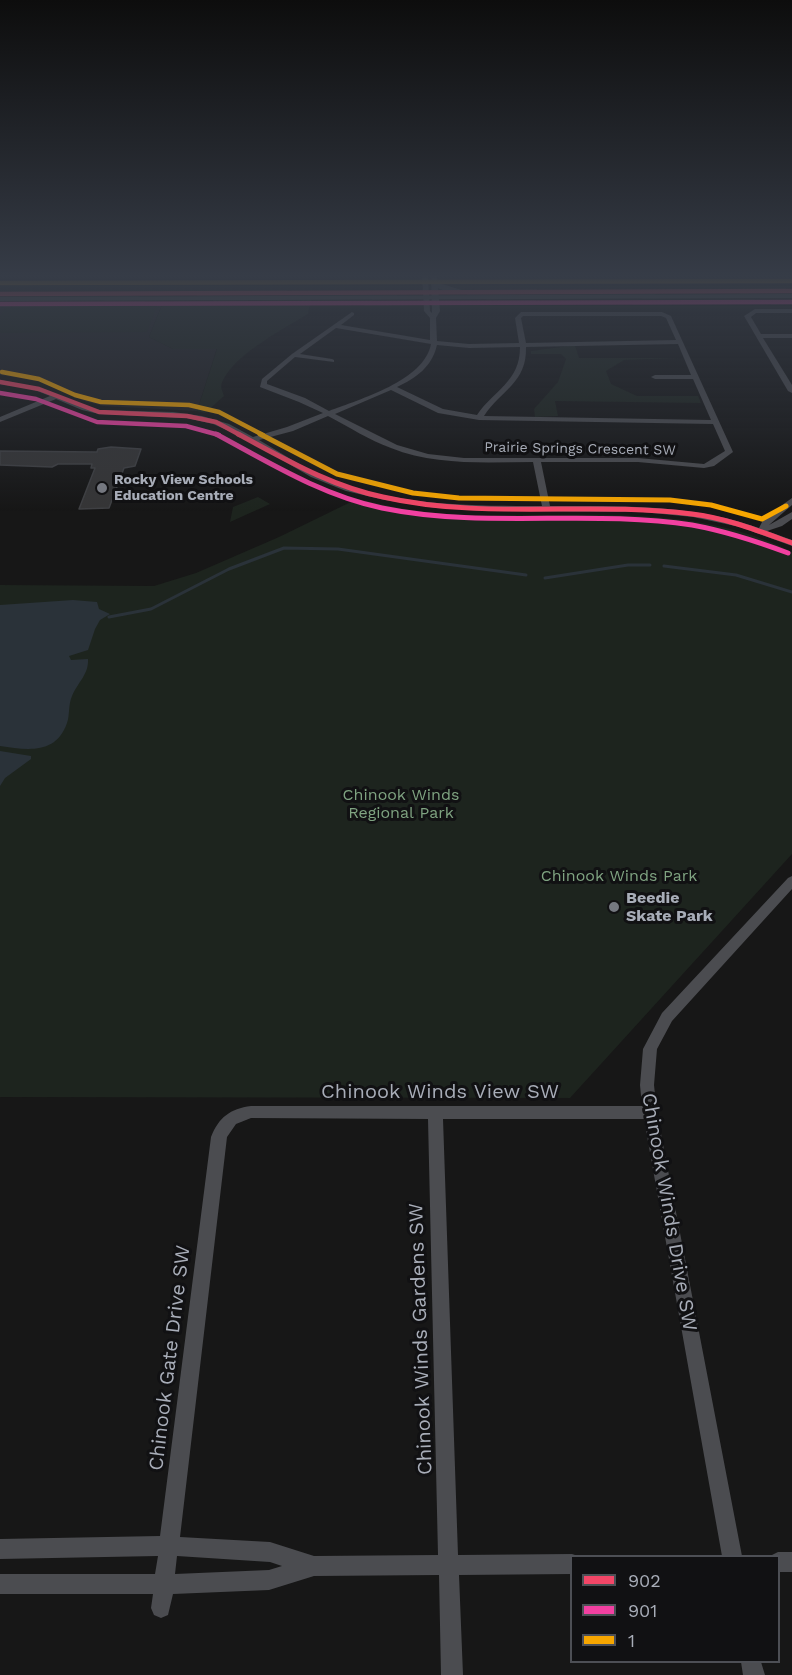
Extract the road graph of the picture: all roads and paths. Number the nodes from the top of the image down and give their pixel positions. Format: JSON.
{"nodes":[{"id":1,"x":431,"y":354,"type":"edge"},
{"id":2,"x":524,"y":354,"type":"edge"},
{"id":3,"x":684,"y":354,"type":"edge"},
{"id":4,"x":770,"y":354,"type":"edge"},
{"id":5,"x":294,"y":355,"type":"joint"},
{"id":6,"x":332,"y":361,"type":"dead end"},
{"id":7,"x":655,"y":377,"type":"dead end"},
{"id":8,"x":694,"y":377,"type":"junction"},
{"id":9,"x":0,"y":382,"type":"edge"},
{"id":10,"x":393,"y":388,"type":"junction"},
{"id":11,"x":791,"y":389,"type":"edge"},
{"id":12,"x":55,"y":398,"type":"junction"},
{"id":13,"x":327,"y":413,"type":"junction"},
{"id":14,"x":479,"y":418,"type":"junction"},
{"id":15,"x":0,"y":420,"type":"edge"},
{"id":16,"x":714,"y":422,"type":"junction"},
{"id":17,"x":221,"y":424,"type":"junction"},
{"id":18,"x":213,"y":430,"type":"dead end"},
{"id":19,"x":252,"y":440,"type":"junction"},
{"id":20,"x":537,"y":460,"type":"junction"},
{"id":21,"x":792,"y":501,"type":"edge"},
{"id":22,"x":546,"y":507,"type":"junction"},
{"id":23,"x":792,"y":515,"type":"edge"},
{"id":24,"x":762,"y":530,"type":"junction"},
{"id":25,"x":792,"y":543,"type":"edge"},
{"id":26,"x":792,"y":880,"type":"edge"},
{"id":27,"x":650,"y":1113,"type":"junction"},
{"id":28,"x":435,"y":1114,"type":"junction"},
{"id":29,"x":231,"y":1118,"type":"joint"},
{"id":30,"x":169,"y":1546,"type":"junction"},
{"id":31,"x":0,"y":1549,"type":"edge"},
{"id":32,"x":732,"y":1555,"type":"edge"},
{"id":33,"x":449,"y":1563,"type":"junction"},
{"id":34,"x":570,"y":1564,"type":"edge"},
{"id":35,"x":314,"y":1566,"type":"junction"},
{"id":36,"x":0,"y":1584,"type":"edge"},
{"id":37,"x":164,"y":1584,"type":"junction"},
{"id":38,"x":161,"y":1608,"type":"dead end"},
{"id":39,"x":452,"y":1675,"type":"edge"}],
"edges":[{"from":1,"to":10,"type":"street"},
{"from":2,"to":14,"type":"street"},
{"from":3,"to":8,"type":"street"},
{"from":4,"to":11,"type":"street"},
{"from":5,"to":6,"type":"street"},
{"from":5,"to":13,"type":"street","name":"Prairie Springs Crescent SW"},
{"from":7,"to":8,"type":"street"},
{"from":8,"to":16,"type":"street"},
{"from":9,"to":12,"type":"street"},
{"from":10,"to":13,"type":"street"},
{"from":10,"to":14,"type":"street","name":"Prairie Springs Crescent SW"},
{"from":12,"to":15,"type":"street"},
{"from":12,"to":17,"type":"street"},
{"from":13,"to":19,"type":"street"},
{"from":13,"to":20,"type":"street","name":"Prairie Springs Crescent SW"},
{"from":14,"to":16,"type":"street","name":"Prairie Springs Crescent SW"},
{"from":16,"to":20,"type":"street","name":"Prairie Springs Crescent SW"},
{"from":17,"to":18,"type":"street"},
{"from":17,"to":19,"type":"street"},
{"from":19,"to":22,"type":"street"},
{"from":20,"to":22,"type":"street"},
{"from":21,"to":24,"type":"street"},
{"from":22,"to":24,"type":"street"},
{"from":23,"to":24,"type":"street"},
{"from":24,"to":25,"type":"street"},
{"from":26,"to":27,"type":"street","name":"Chinook Winds Drive SW"},
{"from":27,"to":28,"type":"street","name":"Chinook Winds View SW"},
{"from":27,"to":32,"type":"street","name":"Chinook Winds Drive SW"},
{"from":28,"to":29,"type":"street","name":"Chinook Winds View SW"},
{"from":28,"to":33,"type":"street","name":"Chinook Winds Gardens SW"},
{"from":29,"to":30,"type":"street","name":"Chinook Gate Drive SW"},
{"from":30,"to":31,"type":"street"},
{"from":30,"to":35,"type":"street"},
{"from":30,"to":37,"type":"street","name":"Chinook Gate Drive SW"},
{"from":33,"to":34,"type":"street"},
{"from":33,"to":35,"type":"street"},
{"from":33,"to":39,"type":"street","name":"Chinook Winds Gardens SW"},
{"from":35,"to":37,"type":"street"},
{"from":36,"to":37,"type":"street"},
{"from":37,"to":38,"type":"street","name":"Chinook Gate Drive SW"}]}
